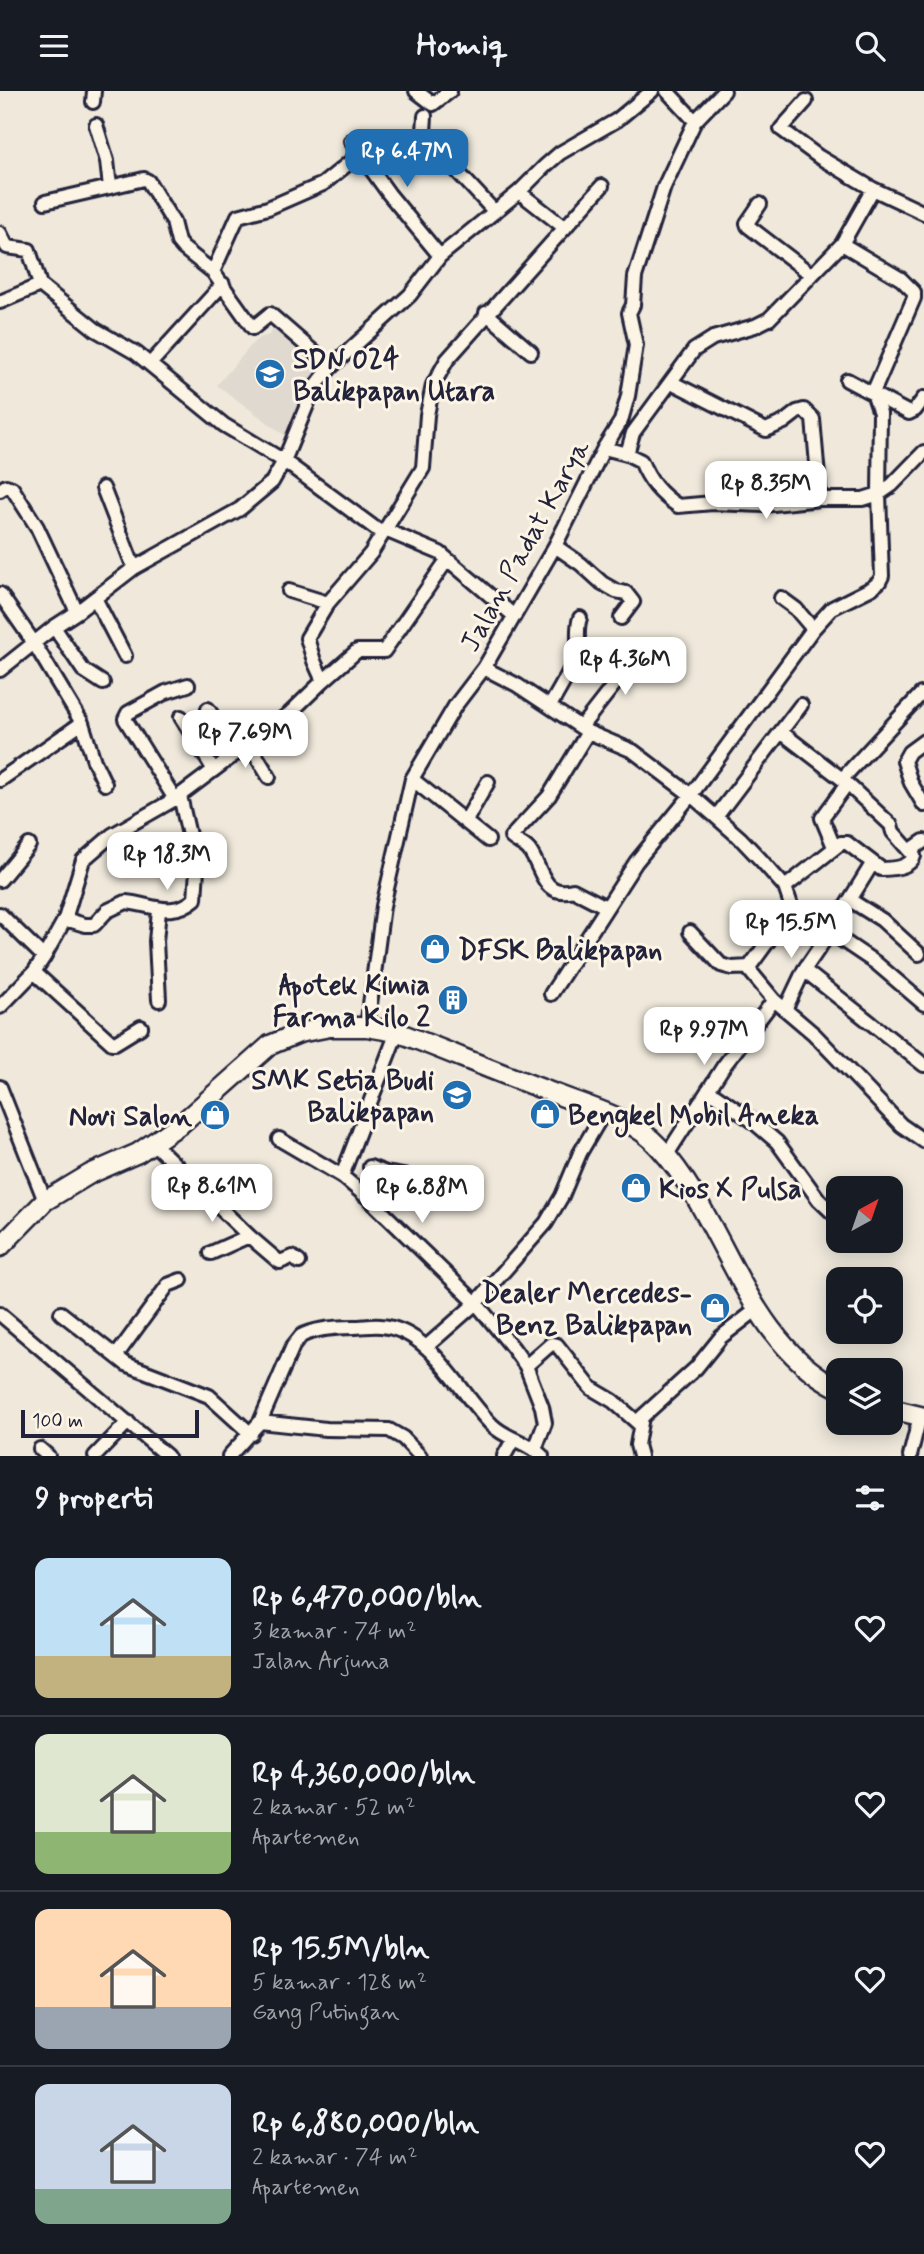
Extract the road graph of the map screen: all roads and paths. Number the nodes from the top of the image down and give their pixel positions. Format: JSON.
{"nodes":[{"id":1,"x":416,"y":91,"type":"edge"},
{"id":2,"x":450,"y":91,"type":"edge"},
{"id":3,"x":652,"y":91,"type":"edge"},
{"id":4,"x":667,"y":91,"type":"edge"},
{"id":5,"x":724,"y":91,"type":"edge"},
{"id":6,"x":806,"y":101,"type":"dead end"},
{"id":7,"x":425,"y":117,"type":"dead end"},
{"id":8,"x":695,"y":121,"type":"junction"},
{"id":9,"x":96,"y":125,"type":"dead end"},
{"id":10,"x":351,"y":141,"type":"dead end"},
{"id":11,"x":360,"y":154,"type":"junction"},
{"id":12,"x":602,"y":186,"type":"dead end"},
{"id":13,"x":110,"y":187,"type":"junction"},
{"id":14,"x":873,"y":189,"type":"junction"},
{"id":15,"x":519,"y":192,"type":"junction"},
{"id":16,"x":45,"y":202,"type":"dead end"},
{"id":17,"x":760,"y":204,"type":"dead end"},
{"id":18,"x":494,"y":211,"type":"junction"},
{"id":19,"x":924,"y":213,"type":"edge"},
{"id":20,"x":565,"y":227,"type":"junction"},
{"id":21,"x":0,"y":233,"type":"edge"},
{"id":22,"x":842,"y":244,"type":"junction"},
{"id":23,"x":440,"y":256,"type":"junction"},
{"id":24,"x":213,"y":272,"type":"junction"},
{"id":25,"x":812,"y":275,"type":"junction"},
{"id":26,"x":40,"y":285,"type":"junction"},
{"id":27,"x":223,"y":285,"type":"junction"},
{"id":28,"x":0,"y":302,"type":"edge"},
{"id":29,"x":486,"y":313,"type":"junction"},
{"id":30,"x":531,"y":352,"type":"dead end"},
{"id":31,"x":150,"y":364,"type":"junction"},
{"id":32,"x":331,"y":367,"type":"junction"},
{"id":33,"x":847,"y":380,"type":"dead end"},
{"id":34,"x":671,"y":381,"type":"junction"},
{"id":35,"x":873,"y":393,"type":"junction"},
{"id":36,"x":924,"y":398,"type":"edge"},
{"id":37,"x":604,"y":448,"type":"junction"},
{"id":38,"x":924,"y":452,"type":"edge"},
{"id":39,"x":627,"y":454,"type":"junction"},
{"id":40,"x":284,"y":461,"type":"junction"},
{"id":41,"x":103,"y":488,"type":"dead end"},
{"id":42,"x":0,"y":490,"type":"edge"},
{"id":43,"x":879,"y":494,"type":"junction"},
{"id":44,"x":820,"y":499,"type":"junction"},
{"id":45,"x":384,"y":532,"type":"junction"},
{"id":46,"x":555,"y":546,"type":"junction"},
{"id":47,"x":447,"y":560,"type":"junction"},
{"id":48,"x":134,"y":568,"type":"junction"},
{"id":49,"x":289,"y":591,"type":"dead end"},
{"id":50,"x":0,"y":594,"type":"edge"},
{"id":51,"x":782,"y":598,"type":"dead end"},
{"id":52,"x":95,"y":599,"type":"junction"},
{"id":53,"x":328,"y":603,"type":"junction"},
{"id":54,"x":77,"y":612,"type":"junction"},
{"id":55,"x":513,"y":615,"type":"junction"},
{"id":56,"x":580,"y":618,"type":"dead end"},
{"id":57,"x":621,"y":618,"type":"dead end"},
{"id":58,"x":54,"y":627,"type":"junction"},
{"id":59,"x":813,"y":629,"type":"junction"},
{"id":60,"x":34,"y":643,"type":"junction"},
{"id":61,"x":659,"y":655,"type":"dead end"},
{"id":62,"x":125,"y":656,"type":"dead end"},
{"id":63,"x":484,"y":668,"type":"junction"},
{"id":64,"x":0,"y":670,"type":"edge"},
{"id":65,"x":323,"y":681,"type":"junction"},
{"id":66,"x":103,"y":683,"type":"dead end"},
{"id":67,"x":188,"y":685,"type":"dead end"},
{"id":68,"x":921,"y":694,"type":"edge"},
{"id":69,"x":801,"y":705,"type":"dead end"},
{"id":70,"x":550,"y":706,"type":"junction"},
{"id":71,"x":208,"y":709,"type":"dead end"},
{"id":72,"x":181,"y":717,"type":"dead end"},
{"id":73,"x":82,"y":723,"type":"junction"},
{"id":74,"x":584,"y":729,"type":"junction"},
{"id":75,"x":781,"y":732,"type":"junction"},
{"id":76,"x":924,"y":741,"type":"edge"},
{"id":77,"x":248,"y":744,"type":"junction"},
{"id":78,"x":236,"y":754,"type":"junction"},
{"id":79,"x":214,"y":770,"type":"junction"},
{"id":80,"x":270,"y":777,"type":"dead end"},
{"id":81,"x":412,"y":779,"type":"junction"},
{"id":82,"x":0,"y":780,"type":"edge"},
{"id":83,"x":844,"y":781,"type":"junction"},
{"id":84,"x":488,"y":782,"type":"dead end"},
{"id":85,"x":106,"y":784,"type":"dead end"},
{"id":86,"x":691,"y":795,"type":"junction"},
{"id":87,"x":177,"y":798,"type":"junction"},
{"id":88,"x":924,"y":805,"type":"edge"},
{"id":89,"x":716,"y":817,"type":"junction"},
{"id":90,"x":465,"y":821,"type":"junction"},
{"id":91,"x":488,"y":840,"type":"dead end"},
{"id":92,"x":924,"y":841,"type":"edge"},
{"id":93,"x":29,"y":845,"type":"dead end"},
{"id":94,"x":834,"y":847,"type":"junction"},
{"id":95,"x":911,"y":851,"type":"junction"},
{"id":96,"x":872,"y":864,"type":"junction"},
{"id":97,"x":0,"y":880,"type":"edge"},
{"id":98,"x":785,"y":887,"type":"junction"},
{"id":99,"x":850,"y":900,"type":"junction"},
{"id":100,"x":606,"y":907,"type":"junction"},
{"id":101,"x":159,"y":911,"type":"junction"},
{"id":102,"x":0,"y":914,"type":"edge"},
{"id":103,"x":65,"y":919,"type":"junction"},
{"id":104,"x":690,"y":932,"type":"dead end"},
{"id":105,"x":830,"y":932,"type":"junction"},
{"id":106,"x":919,"y":954,"type":"dead end"},
{"id":107,"x":44,"y":957,"type":"junction"},
{"id":108,"x":750,"y":967,"type":"junction"},
{"id":109,"x":804,"y":970,"type":"junction"},
{"id":110,"x":34,"y":972,"type":"junction"},
{"id":111,"x":551,"y":994,"type":"dead end"},
{"id":112,"x":159,"y":1000,"type":"dead end"},
{"id":113,"x":774,"y":1000,"type":"junction"},
{"id":114,"x":924,"y":1004,"type":"edge"},
{"id":115,"x":0,"y":1007,"type":"edge"},
{"id":116,"x":786,"y":1008,"type":"junction"},
{"id":117,"x":141,"y":1027,"type":"dead end"},
{"id":118,"x":367,"y":1027,"type":"junction"},
{"id":119,"x":397,"y":1033,"type":"junction"},
{"id":120,"x":924,"y":1065,"type":"edge"},
{"id":121,"x":0,"y":1087,"type":"edge"},
{"id":122,"x":708,"y":1090,"type":"junction"},
{"id":123,"x":604,"y":1112,"type":"junction"},
{"id":124,"x":279,"y":1139,"type":"dead end"},
{"id":125,"x":924,"y":1141,"type":"edge"},
{"id":126,"x":153,"y":1143,"type":"junction"},
{"id":127,"x":666,"y":1156,"type":"junction"},
{"id":128,"x":370,"y":1167,"type":"dead end"},
{"id":129,"x":386,"y":1173,"type":"junction"},
{"id":130,"x":342,"y":1176,"type":"junction"},
{"id":131,"x":451,"y":1184,"type":"dead end"},
{"id":132,"x":368,"y":1198,"type":"junction"},
{"id":133,"x":45,"y":1202,"type":"junction"},
{"id":134,"x":826,"y":1207,"type":"edge"},
{"id":135,"x":249,"y":1236,"type":"junction"},
{"id":136,"x":0,"y":1247,"type":"edge"},
{"id":137,"x":211,"y":1253,"type":"dead end"},
{"id":138,"x":299,"y":1262,"type":"dead end"},
{"id":139,"x":181,"y":1280,"type":"dead end"},
{"id":140,"x":476,"y":1303,"type":"junction"},
{"id":141,"x":756,"y":1310,"type":"junction"},
{"id":142,"x":61,"y":1313,"type":"dead end"},
{"id":143,"x":0,"y":1314,"type":"edge"},
{"id":144,"x":426,"y":1347,"type":"junction"},
{"id":145,"x":116,"y":1356,"type":"junction"},
{"id":146,"x":526,"y":1366,"type":"junction"},
{"id":147,"x":826,"y":1382,"type":"edge"},
{"id":148,"x":903,"y":1412,"type":"edge"},
{"id":149,"x":922,"y":1417,"type":"edge"},
{"id":150,"x":128,"y":1422,"type":"junction"},
{"id":151,"x":260,"y":1422,"type":"junction"},
{"id":152,"x":639,"y":1424,"type":"junction"},
{"id":153,"x":251,"y":1434,"type":"junction"},
{"id":154,"x":513,"y":1440,"type":"junction"},
{"id":155,"x":538,"y":1452,"type":"edge"},
{"id":156,"x":95,"y":1456,"type":"edge"},
{"id":157,"x":167,"y":1456,"type":"edge"},
{"id":158,"x":229,"y":1456,"type":"edge"},
{"id":159,"x":420,"y":1456,"type":"edge"},
{"id":160,"x":504,"y":1456,"type":"edge"},
{"id":161,"x":640,"y":1456,"type":"edge"},
{"id":162,"x":910,"y":1456,"type":"edge"}],
"edges":[{"from":1,"to":2,"type":"street"},
{"from":3,"to":15,"type":"street"},
{"from":4,"to":8,"type":"street"},
{"from":5,"to":8,"type":"street","name":"Jalan Padat Karya"},
{"from":6,"to":14,"type":"street"},
{"from":7,"to":18,"type":"street"},
{"from":8,"to":37,"type":"street","name":"Jalan Padat Karya"},
{"from":9,"to":13,"type":"street"},
{"from":10,"to":11,"type":"street"},
{"from":11,"to":23,"type":"street"},
{"from":11,"to":24,"type":"street"},
{"from":12,"to":20,"type":"street"},
{"from":13,"to":16,"type":"street"},
{"from":13,"to":24,"type":"street"},
{"from":14,"to":19,"type":"street"},
{"from":14,"to":22,"type":"street"},
{"from":15,"to":18,"type":"street"},
{"from":15,"to":20,"type":"street"},
{"from":17,"to":25,"type":"street"},
{"from":18,"to":23,"type":"street"},
{"from":20,"to":29,"type":"street"},
{"from":21,"to":26,"type":"street"},
{"from":22,"to":25,"type":"street"},
{"from":22,"to":35,"type":"street"},
{"from":23,"to":32,"type":"street"},
{"from":24,"to":27,"type":"street"},
{"from":25,"to":34,"type":"street"},
{"from":26,"to":28,"type":"street"},
{"from":26,"to":31,"type":"street"},
{"from":27,"to":31,"type":"street"},
{"from":27,"to":32,"type":"street"},
{"from":29,"to":30,"type":"street"},
{"from":29,"to":45,"type":"street"},
{"from":31,"to":40,"type":"street"},
{"from":32,"to":40,"type":"street"},
{"from":33,"to":35,"type":"street"},
{"from":34,"to":39,"type":"street"},
{"from":34,"to":44,"type":"street"},
{"from":35,"to":36,"type":"street"},
{"from":35,"to":43,"type":"street"},
{"from":37,"to":39,"type":"street"},
{"from":37,"to":46,"type":"street","name":"Jalan Padat Karya"},
{"from":38,"to":43,"type":"street"},
{"from":39,"to":44,"type":"street"},
{"from":40,"to":45,"type":"street"},
{"from":40,"to":48,"type":"street"},
{"from":41,"to":48,"type":"street"},
{"from":42,"to":54,"type":"street"},
{"from":43,"to":44,"type":"street"},
{"from":43,"to":59,"type":"street"},
{"from":45,"to":47,"type":"street"},
{"from":45,"to":53,"type":"street"},
{"from":46,"to":55,"type":"street","name":"Jalan Padat Karya"},
{"from":46,"to":57,"type":"street"},
{"from":47,"to":55,"type":"street"},
{"from":47,"to":65,"type":"street"},
{"from":48,"to":52,"type":"street"},
{"from":49,"to":53,"type":"street"},
{"from":50,"to":60,"type":"street"},
{"from":51,"to":59,"type":"street"},
{"from":52,"to":54,"type":"street"},
{"from":52,"to":62,"type":"street"},
{"from":53,"to":65,"type":"street"},
{"from":54,"to":58,"type":"street"},
{"from":55,"to":63,"type":"street","name":"Jalan Padat Karya"},
{"from":56,"to":70,"type":"street"},
{"from":58,"to":60,"type":"street"},
{"from":58,"to":66,"type":"street"},
{"from":59,"to":86,"type":"street"},
{"from":60,"to":64,"type":"street"},
{"from":60,"to":73,"type":"street"},
{"from":61,"to":74,"type":"street"},
{"from":63,"to":70,"type":"street"},
{"from":63,"to":81,"type":"street","name":"Jalan Padat Karya"},
{"from":65,"to":77,"type":"street"},
{"from":67,"to":87,"type":"street"},
{"from":68,"to":83,"type":"street"},
{"from":69,"to":75,"type":"street"},
{"from":70,"to":74,"type":"street"},
{"from":71,"to":78,"type":"street"},
{"from":72,"to":79,"type":"street"},
{"from":73,"to":82,"type":"street"},
{"from":73,"to":85,"type":"street"},
{"from":74,"to":86,"type":"street"},
{"from":74,"to":100,"type":"street"},
{"from":75,"to":83,"type":"street"},
{"from":75,"to":89,"type":"street"},
{"from":76,"to":88,"type":"street"},
{"from":77,"to":78,"type":"street"},
{"from":77,"to":80,"type":"street"},
{"from":78,"to":79,"type":"street"},
{"from":79,"to":87,"type":"street"},
{"from":81,"to":90,"type":"street"},
{"from":81,"to":118,"type":"street","name":"Jalan Padat Karya"},
{"from":83,"to":94,"type":"street"},
{"from":83,"to":95,"type":"street"},
{"from":84,"to":90,"type":"street"},
{"from":86,"to":89,"type":"street"},
{"from":86,"to":100,"type":"street"},
{"from":87,"to":101,"type":"street"},
{"from":87,"to":103,"type":"street"},
{"from":89,"to":98,"type":"street"},
{"from":90,"to":91,"type":"street"},
{"from":92,"to":95,"type":"street"},
{"from":93,"to":97,"type":"street"},
{"from":94,"to":96,"type":"street"},
{"from":94,"to":98,"type":"street"},
{"from":95,"to":96,"type":"street"},
{"from":96,"to":99,"type":"street"},
{"from":98,"to":108,"type":"street"},
{"from":99,"to":105,"type":"street"},
{"from":99,"to":106,"type":"street"},
{"from":100,"to":111,"type":"street"},
{"from":101,"to":103,"type":"street"},
{"from":101,"to":112,"type":"street"},
{"from":102,"to":107,"type":"street"},
{"from":103,"to":107,"type":"street"},
{"from":104,"to":108,"type":"street"},
{"from":105,"to":109,"type":"street"},
{"from":105,"to":114,"type":"street"},
{"from":107,"to":110,"type":"street"},
{"from":108,"to":113,"type":"street"},
{"from":109,"to":116,"type":"street"},
{"from":109,"to":120,"type":"street"},
{"from":110,"to":115,"type":"street"},
{"from":110,"to":117,"type":"street"},
{"from":113,"to":116,"type":"street"},
{"from":113,"to":122,"type":"street"},
{"from":116,"to":125,"type":"street"},
{"from":118,"to":119,"type":"highway"},
{"from":118,"to":126,"type":"highway"},
{"from":119,"to":123,"type":"highway"},
{"from":119,"to":130,"type":"street"},
{"from":121,"to":133,"type":"street"},
{"from":122,"to":127,"type":"street"},
{"from":122,"to":134,"type":"street"},
{"from":123,"to":127,"type":"highway"},
{"from":123,"to":140,"type":"street"},
{"from":124,"to":130,"type":"street"},
{"from":126,"to":133,"type":"highway"},
{"from":126,"to":135,"type":"street"},
{"from":127,"to":141,"type":"highway"},
{"from":128,"to":129,"type":"street"},
{"from":129,"to":131,"type":"street"},
{"from":129,"to":132,"type":"street"},
{"from":130,"to":132,"type":"street"},
{"from":132,"to":140,"type":"street"},
{"from":133,"to":136,"type":"highway"},
{"from":135,"to":137,"type":"street"},
{"from":135,"to":138,"type":"street"},
{"from":139,"to":145,"type":"street"},
{"from":140,"to":144,"type":"street"},
{"from":140,"to":146,"type":"street"},
{"from":141,"to":147,"type":"highway"},
{"from":141,"to":152,"type":"street"},
{"from":142,"to":145,"type":"street"},
{"from":143,"to":150,"type":"street"},
{"from":144,"to":151,"type":"street"},
{"from":144,"to":154,"type":"street"},
{"from":145,"to":153,"type":"street"},
{"from":146,"to":152,"type":"street"},
{"from":146,"to":155,"type":"street"},
{"from":148,"to":149,"type":"highway"},
{"from":149,"to":162,"type":"street"},
{"from":150,"to":156,"type":"street"},
{"from":150,"to":157,"type":"street"},
{"from":151,"to":153,"type":"street"},
{"from":151,"to":159,"type":"street"},
{"from":152,"to":161,"type":"street"},
{"from":153,"to":158,"type":"street"},
{"from":154,"to":155,"type":"street"},
{"from":154,"to":160,"type":"street"}]}
